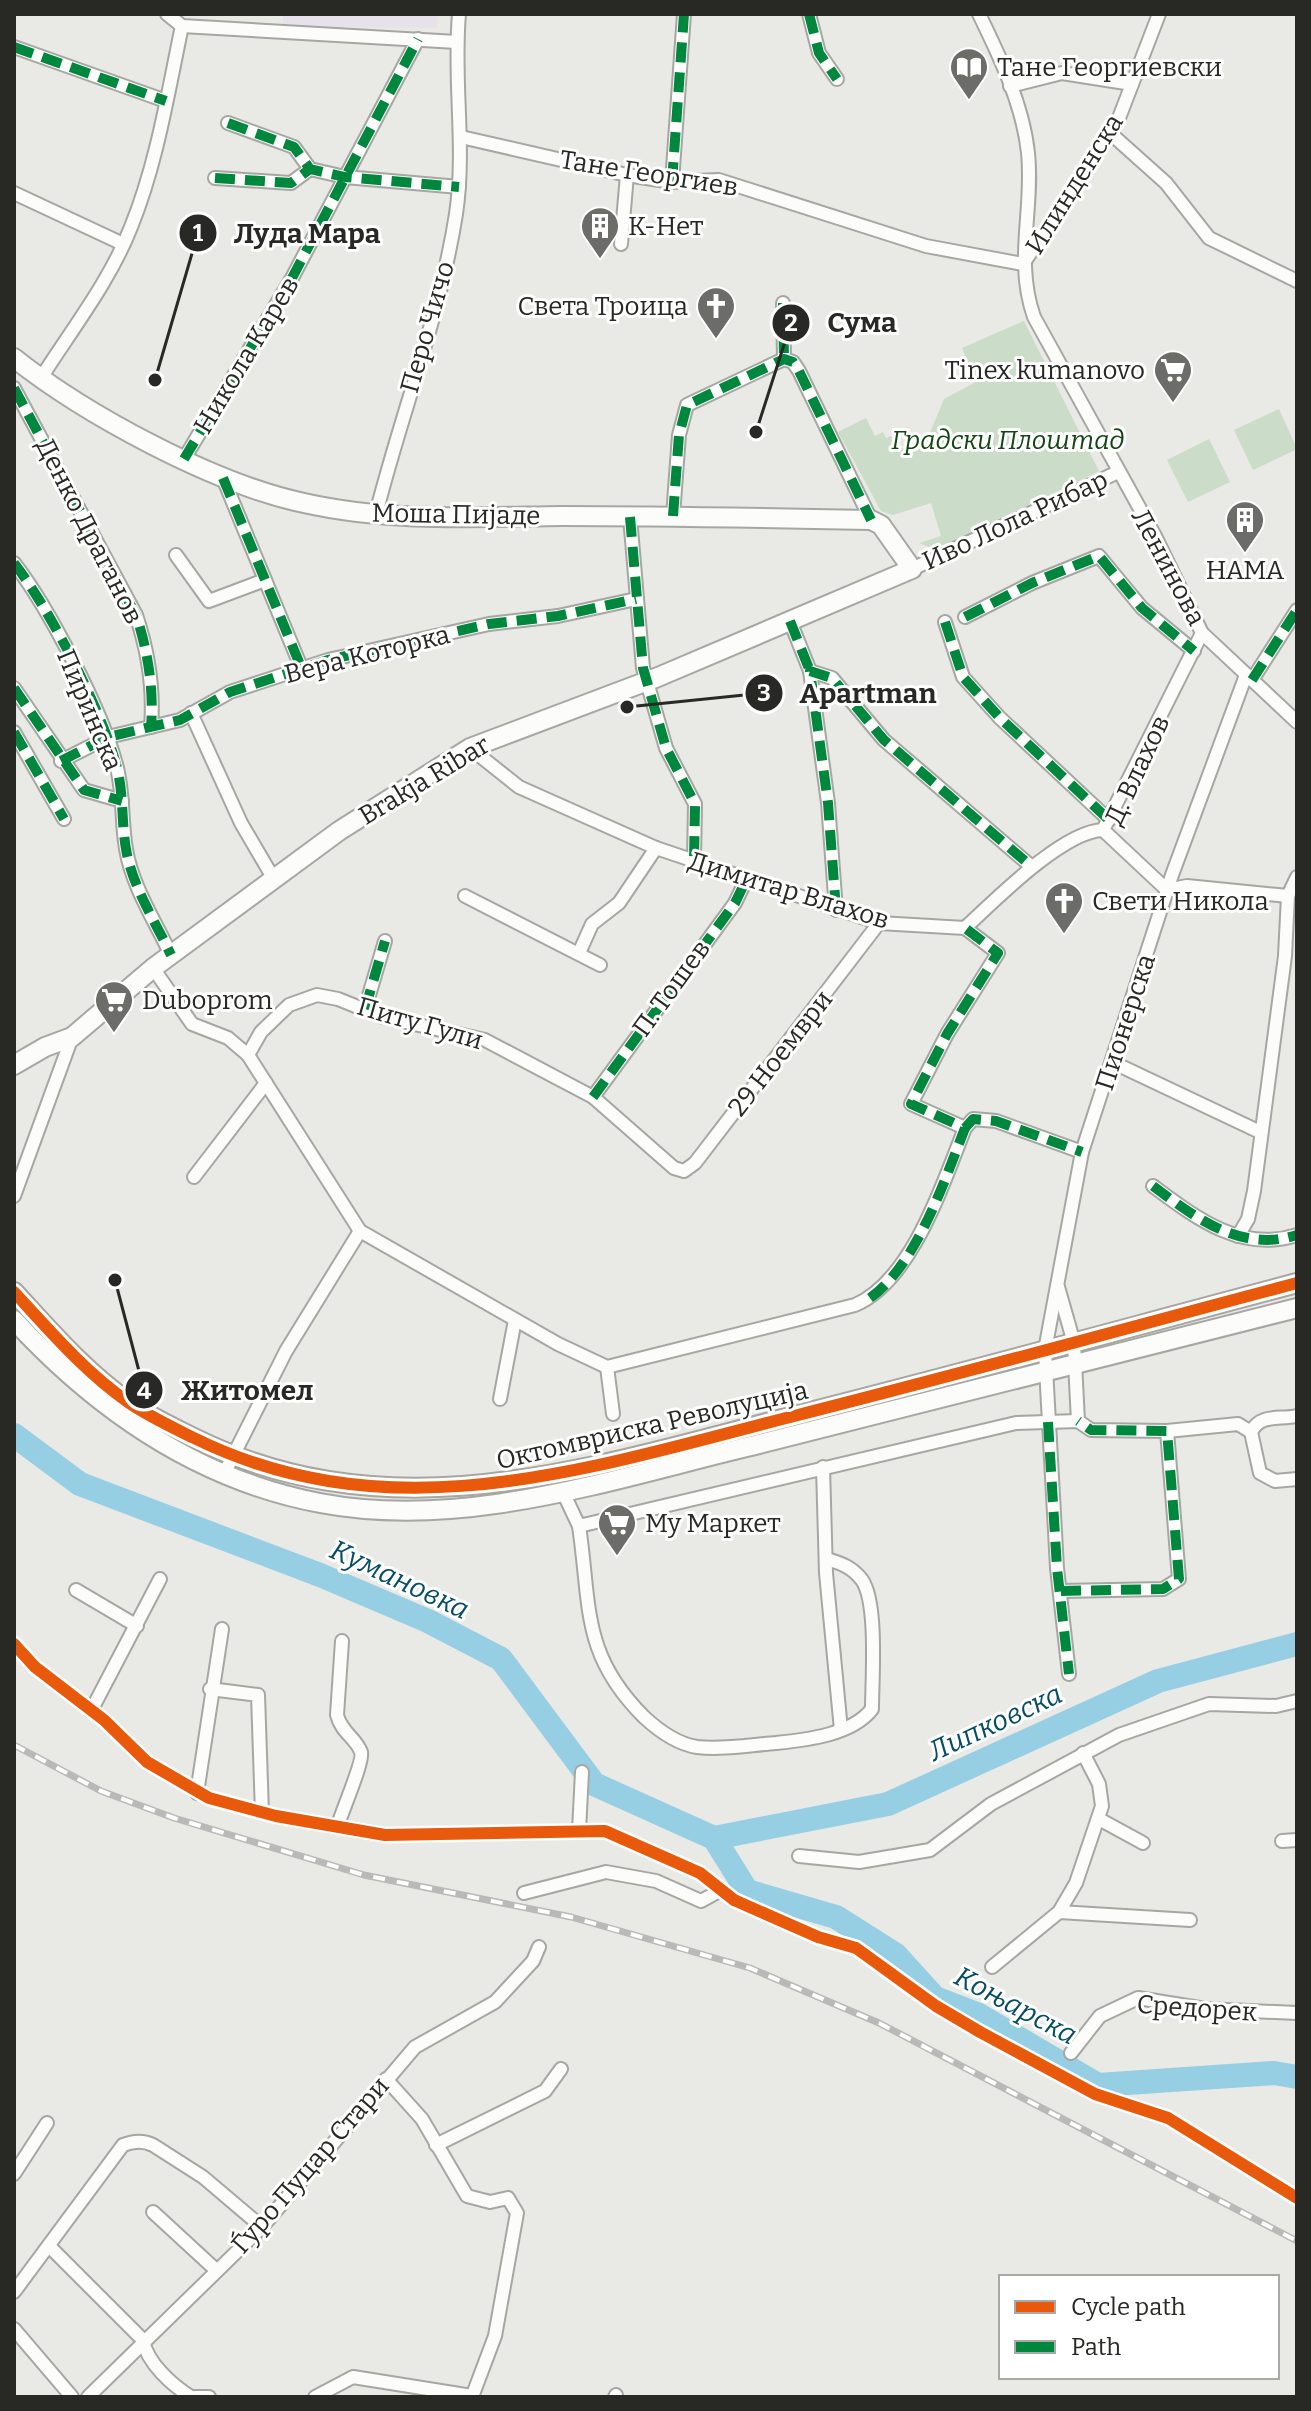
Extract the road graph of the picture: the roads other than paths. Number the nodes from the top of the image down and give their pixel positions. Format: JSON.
{"nodes":[{"id":1,"x":167,"y":14,"type":"edge"},
{"id":2,"x":459,"y":14,"type":"edge"},
{"id":3,"x":684,"y":14,"type":"edge"},
{"id":4,"x":809,"y":14,"type":"edge"},
{"id":5,"x":979,"y":14,"type":"edge"},
{"id":6,"x":1159,"y":14,"type":"edge"},
{"id":7,"x":182,"y":26,"type":"junction"},
{"id":8,"x":418,"y":39,"type":"junction"},
{"id":9,"x":457,"y":42,"type":"junction"},
{"id":10,"x":14,"y":47,"type":"edge"},
{"id":11,"x":837,"y":79,"type":"dead end"},
{"id":12,"x":1132,"y":84,"type":"junction"},
{"id":13,"x":1010,"y":86,"type":"junction"},
{"id":14,"x":166,"y":101,"type":"junction"},
{"id":15,"x":228,"y":123,"type":"dead end"},
{"id":16,"x":1109,"y":132,"type":"junction"},
{"id":17,"x":461,"y":137,"type":"junction"},
{"id":18,"x":310,"y":169,"type":"junction"},
{"id":19,"x":627,"y":175,"type":"junction"},
{"id":20,"x":345,"y":177,"type":"junction"},
{"id":21,"x":215,"y":178,"type":"dead end"},
{"id":22,"x":672,"y":182,"type":"junction"},
{"id":23,"x":459,"y":187,"type":"junction"},
{"id":24,"x":14,"y":193,"type":"edge"},
{"id":25,"x":1024,"y":217,"type":"junction"},
{"id":26,"x":1054,"y":218,"type":"junction"},
{"id":27,"x":123,"y":244,"type":"junction"},
{"id":28,"x":621,"y":244,"type":"dead end"},
{"id":29,"x":1023,"y":264,"type":"junction"},
{"id":30,"x":1297,"y":281,"type":"edge"},
{"id":31,"x":783,"y":303,"type":"dead end"},
{"id":32,"x":14,"y":358,"type":"edge"},
{"id":33,"x":784,"y":359,"type":"junction"},
{"id":34,"x":41,"y":378,"type":"junction"},
{"id":35,"x":14,"y":388,"type":"edge"},
{"id":36,"x":184,"y":459,"type":"junction"},
{"id":37,"x":1118,"y":472,"type":"junction"},
{"id":38,"x":223,"y":478,"type":"junction"},
{"id":39,"x":376,"y":514,"type":"junction"},
{"id":40,"x":673,"y":516,"type":"junction"},
{"id":41,"x":630,"y":517,"type":"junction"},
{"id":42,"x":871,"y":520,"type":"junction"},
{"id":43,"x":176,"y":555,"type":"dead end"},
{"id":44,"x":14,"y":563,"type":"edge"},
{"id":45,"x":912,"y":569,"type":"junction"},
{"id":46,"x":265,"y":580,"type":"junction"},
{"id":47,"x":636,"y":599,"type":"junction"},
{"id":48,"x":1296,"y":614,"type":"edge"},
{"id":49,"x":965,"y":617,"type":"dead end"},
{"id":50,"x":790,"y":621,"type":"junction"},
{"id":51,"x":945,"y":622,"type":"dead end"},
{"id":52,"x":1202,"y":633,"type":"junction"},
{"id":53,"x":1194,"y":651,"type":"junction"},
{"id":54,"x":301,"y":667,"type":"junction"},
{"id":55,"x":810,"y":671,"type":"junction"},
{"id":56,"x":1249,"y":678,"type":"junction"},
{"id":57,"x":648,"y":680,"type":"junction"},
{"id":58,"x":14,"y":688,"type":"edge"},
{"id":59,"x":191,"y":713,"type":"junction"},
{"id":60,"x":1297,"y":722,"type":"edge"},
{"id":61,"x":151,"y":727,"type":"junction"},
{"id":62,"x":14,"y":732,"type":"edge"},
{"id":63,"x":108,"y":737,"type":"junction"},
{"id":64,"x":470,"y":748,"type":"junction"},
{"id":65,"x":61,"y":761,"type":"junction"},
{"id":66,"x":122,"y":801,"type":"junction"},
{"id":67,"x":64,"y":819,"type":"dead end"},
{"id":68,"x":1106,"y":825,"type":"junction"},
{"id":69,"x":656,"y":848,"type":"junction"},
{"id":70,"x":694,"y":861,"type":"junction"},
{"id":71,"x":1032,"y":867,"type":"junction"},
{"id":72,"x":1297,"y":877,"type":"edge"},
{"id":73,"x":747,"y":878,"type":"junction"},
{"id":74,"x":275,"y":881,"type":"junction"},
{"id":75,"x":1167,"y":890,"type":"junction"},
{"id":76,"x":465,"y":896,"type":"dead end"},
{"id":77,"x":1288,"y":896,"type":"junction"},
{"id":78,"x":836,"y":910,"type":"junction"},
{"id":79,"x":879,"y":923,"type":"junction"},
{"id":80,"x":965,"y":928,"type":"junction"},
{"id":81,"x":385,"y":941,"type":"dead end"},
{"id":82,"x":579,"y":953,"type":"junction"},
{"id":83,"x":171,"y":955,"type":"junction"},
{"id":84,"x":600,"y":965,"type":"dead end"},
{"id":85,"x":153,"y":968,"type":"junction"},
{"id":86,"x":365,"y":1009,"type":"junction"},
{"id":87,"x":72,"y":1037,"type":"junction"},
{"id":88,"x":248,"y":1055,"type":"junction"},
{"id":89,"x":1112,"y":1062,"type":"junction"},
{"id":90,"x":14,"y":1065,"type":"edge"},
{"id":91,"x":266,"y":1083,"type":"junction"},
{"id":92,"x":593,"y":1097,"type":"junction"},
{"id":93,"x":965,"y":1128,"type":"junction"},
{"id":94,"x":1260,"y":1132,"type":"junction"},
{"id":95,"x":1082,"y":1152,"type":"junction"},
{"id":96,"x":674,"y":1168,"type":"joint"},
{"id":97,"x":194,"y":1177,"type":"dead end"},
{"id":98,"x":1153,"y":1186,"type":"dead end"},
{"id":99,"x":14,"y":1196,"type":"edge"},
{"id":100,"x":360,"y":1231,"type":"junction"},
{"id":101,"x":1297,"y":1235,"type":"edge"},
{"id":102,"x":1238,"y":1236,"type":"junction"},
{"id":103,"x":1297,"y":1283,"type":"edge"},
{"id":104,"x":1057,"y":1285,"type":"junction"},
{"id":105,"x":14,"y":1292,"type":"edge"},
{"id":106,"x":1297,"y":1308,"type":"edge"},
{"id":107,"x":14,"y":1320,"type":"edge"},
{"id":108,"x":515,"y":1320,"type":"junction"},
{"id":109,"x":1074,"y":1343,"type":"junction"},
{"id":110,"x":1045,"y":1350,"type":"junction"},
{"id":111,"x":1076,"y":1365,"type":"junction"},
{"id":112,"x":607,"y":1367,"type":"junction"},
{"id":113,"x":1047,"y":1372,"type":"junction"},
{"id":114,"x":500,"y":1399,"type":"dead end"},
{"id":115,"x":613,"y":1414,"type":"dead end"},
{"id":116,"x":1297,"y":1416,"type":"edge"},
{"id":117,"x":1078,"y":1421,"type":"junction"},
{"id":118,"x":1048,"y":1422,"type":"junction"},
{"id":119,"x":1167,"y":1431,"type":"junction"},
{"id":120,"x":1251,"y":1432,"type":"junction"},
{"id":121,"x":231,"y":1456,"type":"junction"},
{"id":122,"x":823,"y":1467,"type":"junction"},
{"id":123,"x":224,"y":1474,"type":"junction"},
{"id":124,"x":1297,"y":1479,"type":"edge"},
{"id":125,"x":562,"y":1490,"type":"junction"},
{"id":126,"x":579,"y":1526,"type":"junction"},
{"id":127,"x":826,"y":1559,"type":"junction"},
{"id":128,"x":160,"y":1579,"type":"dead end"},
{"id":129,"x":76,"y":1590,"type":"dead end"},
{"id":130,"x":1061,"y":1591,"type":"junction"},
{"id":131,"x":137,"y":1626,"type":"junction"},
{"id":132,"x":222,"y":1629,"type":"dead end"},
{"id":133,"x":342,"y":1641,"type":"dead end"},
{"id":134,"x":14,"y":1644,"type":"edge"},
{"id":135,"x":1069,"y":1674,"type":"dead end"},
{"id":136,"x":210,"y":1689,"type":"junction"},
{"id":137,"x":1297,"y":1701,"type":"edge"},
{"id":138,"x":91,"y":1711,"type":"junction"},
{"id":139,"x":841,"y":1730,"type":"junction"},
{"id":140,"x":1083,"y":1753,"type":"junction"},
{"id":141,"x":582,"y":1772,"type":"dead end"},
{"id":142,"x":197,"y":1793,"type":"junction"},
{"id":143,"x":262,"y":1813,"type":"junction"},
{"id":144,"x":1099,"y":1819,"type":"junction"},
{"id":145,"x":338,"y":1825,"type":"junction"},
{"id":146,"x":579,"y":1831,"type":"junction"},
{"id":147,"x":1297,"y":1840,"type":"edge"},
{"id":148,"x":1282,"y":1841,"type":"dead end"},
{"id":149,"x":1143,"y":1843,"type":"dead end"},
{"id":150,"x":799,"y":1856,"type":"dead end"},
{"id":151,"x":721,"y":1890,"type":"junction"},
{"id":152,"x":524,"y":1893,"type":"dead end"},
{"id":153,"x":1059,"y":1912,"type":"junction"},
{"id":154,"x":1190,"y":1920,"type":"dead end"},
{"id":155,"x":539,"y":1947,"type":"dead end"},
{"id":156,"x":992,"y":1967,"type":"dead end"},
{"id":157,"x":1297,"y":2013,"type":"edge"},
{"id":158,"x":1071,"y":2053,"type":"dead end"},
{"id":159,"x":561,"y":2069,"type":"dead end"},
{"id":160,"x":386,"y":2079,"type":"junction"},
{"id":161,"x":47,"y":2123,"type":"dead end"},
{"id":162,"x":436,"y":2145,"type":"junction"},
{"id":163,"x":14,"y":2174,"type":"edge"},
{"id":164,"x":1297,"y":2198,"type":"edge"},
{"id":165,"x":153,"y":2212,"type":"dead end"},
{"id":166,"x":262,"y":2227,"type":"junction"},
{"id":167,"x":49,"y":2246,"type":"junction"},
{"id":168,"x":216,"y":2270,"type":"junction"},
{"id":169,"x":14,"y":2292,"type":"edge"},
{"id":170,"x":14,"y":2329,"type":"edge"},
{"id":171,"x":143,"y":2340,"type":"junction"},
{"id":172,"x":320,"y":2395,"type":"edge"},
{"id":173,"x":472,"y":2396,"type":"edge"},
{"id":174,"x":72,"y":2397,"type":"edge"},
{"id":175,"x":88,"y":2397,"type":"edge"},
{"id":176,"x":193,"y":2397,"type":"edge"},
{"id":177,"x":209,"y":2397,"type":"edge"}],
"edges":[{"from":1,"to":7,"type":"street"},
{"from":2,"to":9,"type":"street"},
{"from":3,"to":22,"type":"street"},
{"from":4,"to":11,"type":"street"},
{"from":5,"to":13,"type":"street","name":"Ленинова"},
{"from":6,"to":12,"type":"street","name":"Илинденска"},
{"from":7,"to":8,"type":"street"},
{"from":7,"to":14,"type":"street"},
{"from":8,"to":9,"type":"street"},
{"from":8,"to":20,"type":"street","name":"Никола Карев"},
{"from":9,"to":17,"type":"street","name":"Перо Чичо"},
{"from":10,"to":14,"type":"street"},
{"from":12,"to":13,"type":"street"},
{"from":12,"to":16,"type":"street","name":"Илинденска"},
{"from":13,"to":25,"type":"street","name":"Ленинова"},
{"from":14,"to":27,"type":"street"},
{"from":15,"to":18,"type":"street"},
{"from":16,"to":26,"type":"street","name":"Илинденска"},
{"from":16,"to":30,"type":"street"},
{"from":17,"to":19,"type":"street","name":"Тане Георгиев"},
{"from":17,"to":23,"type":"street","name":"Перо Чичо"},
{"from":18,"to":20,"type":"street"},
{"from":18,"to":21,"type":"street"},
{"from":19,"to":22,"type":"street","name":"Тане Георгиев"},
{"from":19,"to":28,"type":"street"},
{"from":20,"to":23,"type":"street"},
{"from":20,"to":36,"type":"street","name":"Никола Карев"},
{"from":22,"to":29,"type":"street","name":"Тане Георгиев"},
{"from":23,"to":39,"type":"street","name":"Перо Чичо"},
{"from":24,"to":27,"type":"street"},
{"from":25,"to":26,"type":"street"},
{"from":25,"to":29,"type":"street","name":"Ленинова"},
{"from":26,"to":29,"type":"street","name":"Илинденска"},
{"from":27,"to":34,"type":"street"},
{"from":29,"to":37,"type":"street","name":"Ленинова"},
{"from":31,"to":33,"type":"street"},
{"from":32,"to":34,"type":"street","name":"Моша Пијаде"},
{"from":33,"to":40,"type":"street"},
{"from":33,"to":42,"type":"street"},
{"from":34,"to":36,"type":"street","name":"Моша Пијаде"},
{"from":35,"to":61,"type":"street","name":"Денко Драганов"},
{"from":36,"to":38,"type":"street","name":"Моша Пијаде"},
{"from":37,"to":45,"type":"street","name":"Иво Лола Рибар"},
{"from":37,"to":52,"type":"street","name":"Ленинова"},
{"from":38,"to":39,"type":"street","name":"Моша Пијаде"},
{"from":38,"to":46,"type":"street"},
{"from":39,"to":41,"type":"street","name":"Моша Пијаде"},
{"from":40,"to":41,"type":"street","name":"Моша Пијаде"},
{"from":40,"to":42,"type":"street","name":"Моша Пијаде"},
{"from":41,"to":47,"type":"street"},
{"from":42,"to":45,"type":"street"},
{"from":43,"to":46,"type":"street"},
{"from":44,"to":63,"type":"street","name":"Пиринска"},
{"from":45,"to":50,"type":"street","name":"Brakja Ribar"},
{"from":46,"to":54,"type":"street"},
{"from":47,"to":54,"type":"street","name":"Вера Которка"},
{"from":47,"to":57,"type":"street"},
{"from":48,"to":56,"type":"street","name":"Пионерска"},
{"from":49,"to":53,"type":"street"},
{"from":50,"to":55,"type":"street"},
{"from":50,"to":57,"type":"street","name":"Brakja Ribar"},
{"from":51,"to":68,"type":"street"},
{"from":52,"to":53,"type":"street","name":"Д. Влахов"},
{"from":52,"to":56,"type":"street","name":"Ленинова"},
{"from":53,"to":68,"type":"street","name":"Д. Влахов"},
{"from":54,"to":59,"type":"street","name":"Вера Которка"},
{"from":55,"to":71,"type":"street"},
{"from":55,"to":78,"type":"street"},
{"from":56,"to":60,"type":"street","name":"Ленинова"},
{"from":56,"to":75,"type":"street","name":"Пионерска"},
{"from":57,"to":64,"type":"street","name":"Brakja Ribar"},
{"from":57,"to":70,"type":"street"},
{"from":58,"to":65,"type":"street"},
{"from":59,"to":61,"type":"street","name":"Вера Которка"},
{"from":59,"to":74,"type":"street"},
{"from":61,"to":63,"type":"street","name":"Вера Которка"},
{"from":62,"to":67,"type":"street"},
{"from":63,"to":65,"type":"street","name":"Вера Которка"},
{"from":63,"to":66,"type":"street","name":"Пиринска"},
{"from":64,"to":69,"type":"street","name":"Димитар Влахов"},
{"from":64,"to":74,"type":"street","name":"Brakja Ribar"},
{"from":65,"to":66,"type":"street"},
{"from":66,"to":83,"type":"street","name":"Пиринска"},
{"from":68,"to":71,"type":"street"},
{"from":68,"to":75,"type":"street","name":"Д. Влахов"},
{"from":69,"to":70,"type":"street","name":"Димитар Влахов"},
{"from":69,"to":82,"type":"street"},
{"from":70,"to":73,"type":"street","name":"Димитар Влахов"},
{"from":71,"to":80,"type":"street"},
{"from":72,"to":77,"type":"street"},
{"from":73,"to":78,"type":"street","name":"Димитар Влахов"},
{"from":73,"to":92,"type":"street","name":"П. Тошев"},
{"from":74,"to":83,"type":"street","name":"Brakja Ribar"},
{"from":75,"to":77,"type":"street"},
{"from":75,"to":89,"type":"street","name":"Пионерска"},
{"from":76,"to":82,"type":"street"},
{"from":77,"to":94,"type":"street"},
{"from":78,"to":79,"type":"street","name":"Димитар Влахов"},
{"from":79,"to":80,"type":"street","name":"Димитар Влахов"},
{"from":79,"to":96,"type":"street","name":"29 Ноември"},
{"from":80,"to":93,"type":"street"},
{"from":81,"to":86,"type":"street"},
{"from":82,"to":84,"type":"street"},
{"from":83,"to":85,"type":"street","name":"Brakja Ribar"},
{"from":85,"to":87,"type":"street","name":"Brakja Ribar"},
{"from":85,"to":88,"type":"street"},
{"from":86,"to":88,"type":"street","name":"Питу Гули"},
{"from":86,"to":92,"type":"street","name":"Питу Гули"},
{"from":87,"to":90,"type":"street"},
{"from":87,"to":99,"type":"street"},
{"from":88,"to":91,"type":"street"},
{"from":89,"to":94,"type":"street"},
{"from":89,"to":95,"type":"street","name":"Пионерска"},
{"from":91,"to":97,"type":"street"},
{"from":91,"to":100,"type":"street"},
{"from":92,"to":96,"type":"street","name":"Питу Гули"},
{"from":93,"to":95,"type":"street"},
{"from":93,"to":112,"type":"street"},
{"from":94,"to":102,"type":"street"},
{"from":95,"to":104,"type":"street","name":"Пионерска"},
{"from":98,"to":102,"type":"street"},
{"from":100,"to":108,"type":"street"},
{"from":100,"to":121,"type":"street"},
{"from":101,"to":102,"type":"street"},
{"from":103,"to":109,"type":"street","name":"Октомвриска Револуција"},
{"from":104,"to":109,"type":"street","name":"Пионерска"},
{"from":104,"to":110,"type":"street","name":"Пионерска"},
{"from":105,"to":121,"type":"street","name":"Октомвриска Револуција"},
{"from":106,"to":111,"type":"street","name":"Октомвриска Револуција"},
{"from":107,"to":123,"type":"street","name":"Октомвриска Револуција"},
{"from":108,"to":112,"type":"street"},
{"from":108,"to":114,"type":"street"},
{"from":109,"to":110,"type":"street","name":"Октомвриска Револуција"},
{"from":109,"to":111,"type":"street","name":"Пионерска"},
{"from":110,"to":113,"type":"street","name":"Пионерска"},
{"from":110,"to":121,"type":"street","name":"Октомвриска Револуција"},
{"from":111,"to":113,"type":"street","name":"Октомвриска Револуција"},
{"from":111,"to":117,"type":"street","name":"Пионерска"},
{"from":112,"to":115,"type":"street"},
{"from":113,"to":118,"type":"street","name":"Пионерска"},
{"from":113,"to":125,"type":"street","name":"Октомвриска Револуција"},
{"from":116,"to":120,"type":"street"},
{"from":117,"to":118,"type":"street"},
{"from":117,"to":119,"type":"street"},
{"from":118,"to":122,"type":"street"},
{"from":118,"to":130,"type":"street","name":"Пионерска"},
{"from":119,"to":120,"type":"street"},
{"from":119,"to":130,"type":"street"},
{"from":120,"to":124,"type":"street"},
{"from":121,"to":123,"type":"street"},
{"from":122,"to":126,"type":"street"},
{"from":122,"to":127,"type":"street"},
{"from":123,"to":125,"type":"street","name":"Октомвриска Револуција"},
{"from":125,"to":126,"type":"street"},
{"from":126,"to":139,"type":"street"},
{"from":127,"to":139,"type":"street"},
{"from":127,"to":139,"type":"street"},
{"from":128,"to":131,"type":"street"},
{"from":129,"to":131,"type":"street"},
{"from":130,"to":135,"type":"street","name":"Пионерска"},
{"from":131,"to":138,"type":"street"},
{"from":132,"to":136,"type":"street"},
{"from":133,"to":145,"type":"street"},
{"from":134,"to":138,"type":"street"},
{"from":136,"to":142,"type":"street"},
{"from":136,"to":143,"type":"street"},
{"from":137,"to":140,"type":"street"},
{"from":138,"to":142,"type":"street"},
{"from":140,"to":144,"type":"street"},
{"from":140,"to":150,"type":"street"},
{"from":141,"to":146,"type":"street"},
{"from":142,"to":143,"type":"street"},
{"from":143,"to":145,"type":"street"},
{"from":144,"to":149,"type":"street"},
{"from":144,"to":153,"type":"street"},
{"from":145,"to":146,"type":"street"},
{"from":146,"to":151,"type":"street"},
{"from":147,"to":148,"type":"street"},
{"from":151,"to":152,"type":"street"},
{"from":151,"to":164,"type":"street"},
{"from":153,"to":154,"type":"street"},
{"from":153,"to":156,"type":"street"},
{"from":155,"to":160,"type":"street","name":"Ѓуро Пуцар Стари"},
{"from":157,"to":158,"type":"street","name":"Средорек"},
{"from":159,"to":162,"type":"street"},
{"from":160,"to":162,"type":"street"},
{"from":160,"to":166,"type":"street","name":"Ѓуро Пуцар Стари"},
{"from":161,"to":163,"type":"street"},
{"from":162,"to":173,"type":"street"},
{"from":165,"to":168,"type":"street"},
{"from":166,"to":167,"type":"street"},
{"from":166,"to":168,"type":"street","name":"Ѓуро Пуцар Стари"},
{"from":167,"to":169,"type":"street"},
{"from":167,"to":171,"type":"street"},
{"from":168,"to":171,"type":"street","name":"Ѓуро Пуцар Стари"},
{"from":170,"to":174,"type":"street"},
{"from":171,"to":175,"type":"street","name":"Ѓуро Пуцар Стари"},
{"from":171,"to":176,"type":"street"},
{"from":172,"to":173,"type":"street"},
{"from":176,"to":177,"type":"street"}]}
